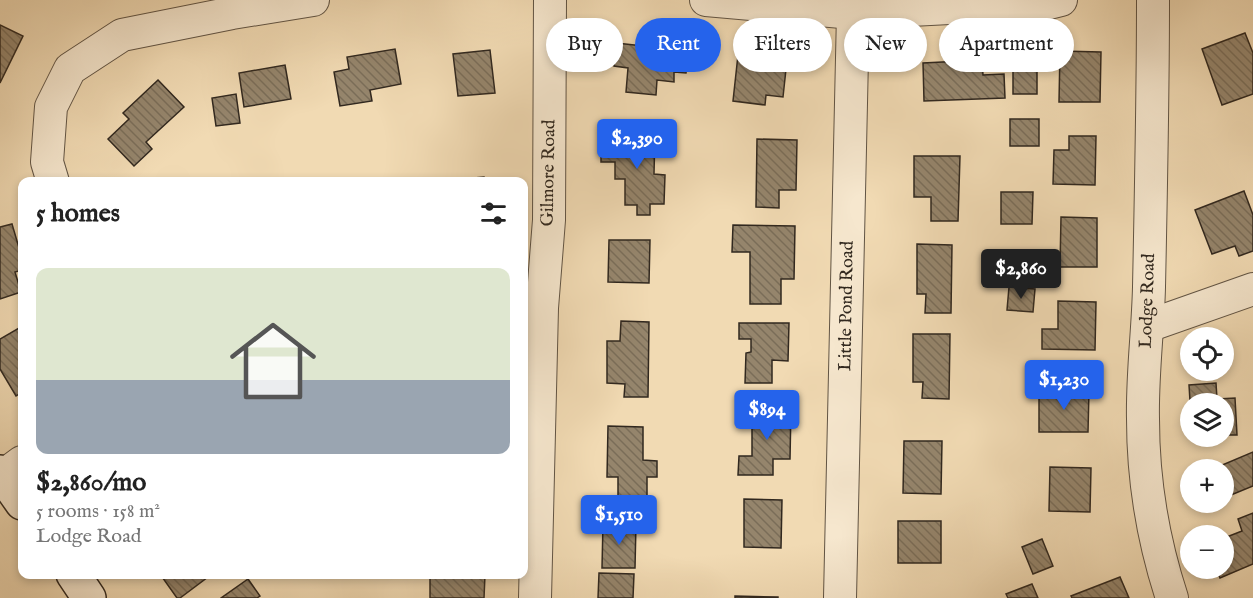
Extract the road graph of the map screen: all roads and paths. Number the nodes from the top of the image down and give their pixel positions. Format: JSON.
{"nodes":[{"id":1,"x":313,"y":0,"type":"edge"},
{"id":2,"x":550,"y":0,"type":"edge"},
{"id":3,"x":706,"y":0,"type":"edge"},
{"id":4,"x":1061,"y":0,"type":"edge"},
{"id":5,"x":1153,"y":0,"type":"edge"},
{"id":6,"x":853,"y":13,"type":"junction"},
{"id":7,"x":52,"y":177,"type":"edge"},
{"id":8,"x":1253,"y":289,"type":"edge"},
{"id":9,"x":533,"y":308,"type":"edge"},
{"id":10,"x":1148,"y":326,"type":"junction"},
{"id":11,"x":9,"y":470,"type":"edge"},
{"id":12,"x":18,"y":493,"type":"edge"},
{"id":13,"x":76,"y":579,"type":"edge"},
{"id":14,"x":89,"y":598,"type":"edge"},
{"id":15,"x":535,"y":598,"type":"edge"},
{"id":16,"x":840,"y":598,"type":"edge"},
{"id":17,"x":1172,"y":598,"type":"edge"}],
"edges":[{"from":1,"to":7,"type":"street"},
{"from":2,"to":9,"type":"street","name":"Gilmore Road"},
{"from":3,"to":6,"type":"street"},
{"from":4,"to":6,"type":"street"},
{"from":5,"to":10,"type":"street","name":"Lodge Road"},
{"from":6,"to":16,"type":"street","name":"Little Pond Road"},
{"from":8,"to":10,"type":"street"},
{"from":9,"to":15,"type":"street","name":"Gilmore Road"},
{"from":10,"to":17,"type":"street","name":"Lodge Road"},
{"from":11,"to":12,"type":"main road"},
{"from":13,"to":14,"type":"main road"}]}
